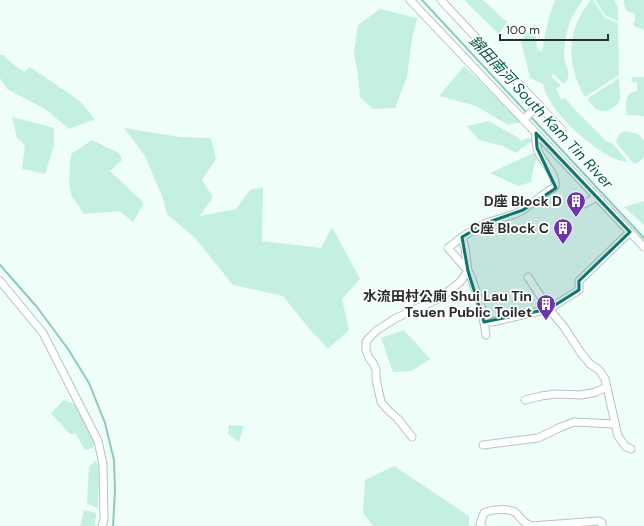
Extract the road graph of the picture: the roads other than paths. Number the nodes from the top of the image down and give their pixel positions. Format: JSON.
{"nodes":[{"id":1,"x":410,"y":0,"type":"edge"},
{"id":2,"x":441,"y":0,"type":"edge"},
{"id":3,"x":539,"y":104,"type":"junction"},
{"id":4,"x":523,"y":120,"type":"junction"},
{"id":5,"x":562,"y":130,"type":"dead end"},
{"id":6,"x":536,"y":133,"type":"junction"},
{"id":7,"x":597,"y":197,"type":"junction"},
{"id":8,"x":584,"y":204,"type":"dead end"},
{"id":9,"x":630,"y":232,"type":"junction"},
{"id":10,"x":462,"y":237,"type":"junction"},
{"id":11,"x":644,"y":247,"type":"edge"},
{"id":12,"x":468,"y":271,"type":"junction"},
{"id":13,"x":528,"y":277,"type":"dead end"},
{"id":14,"x":0,"y":281,"type":"edge"},
{"id":15,"x":549,"y":309,"type":"junction"},
{"id":16,"x":484,"y":322,"type":"junction"},
{"id":17,"x":486,"y":335,"type":"dead end"},
{"id":18,"x":606,"y":387,"type":"junction"},
{"id":19,"x":525,"y":400,"type":"dead end"},
{"id":20,"x":615,"y":424,"type":"junction"},
{"id":21,"x":412,"y":437,"type":"dead end"},
{"id":22,"x":483,"y":445,"type":"dead end"},
{"id":23,"x":631,"y":449,"type":"dead end"},
{"id":24,"x":102,"y":526,"type":"edge"},
{"id":25,"x":482,"y":526,"type":"edge"},
{"id":26,"x":602,"y":526,"type":"edge"}],
"edges":[{"from":1,"to":4,"type":"street"},
{"from":2,"to":3,"type":"street"},
{"from":3,"to":4,"type":"street"},
{"from":3,"to":5,"type":"street"},
{"from":4,"to":6,"type":"street"},
{"from":6,"to":7,"type":"street"},
{"from":6,"to":10,"type":"street"},
{"from":7,"to":8,"type":"street"},
{"from":7,"to":9,"type":"street"},
{"from":9,"to":11,"type":"street"},
{"from":9,"to":15,"type":"street"},
{"from":10,"to":12,"type":"street"},
{"from":10,"to":12,"type":"street"},
{"from":12,"to":16,"type":"street"},
{"from":12,"to":21,"type":"street"},
{"from":13,"to":15,"type":"street"},
{"from":14,"to":24,"type":"street"},
{"from":15,"to":16,"type":"street"},
{"from":15,"to":18,"type":"street"},
{"from":16,"to":17,"type":"street"},
{"from":18,"to":19,"type":"street"},
{"from":18,"to":20,"type":"street"},
{"from":20,"to":22,"type":"street"},
{"from":20,"to":23,"type":"street"},
{"from":25,"to":26,"type":"street"}]}
